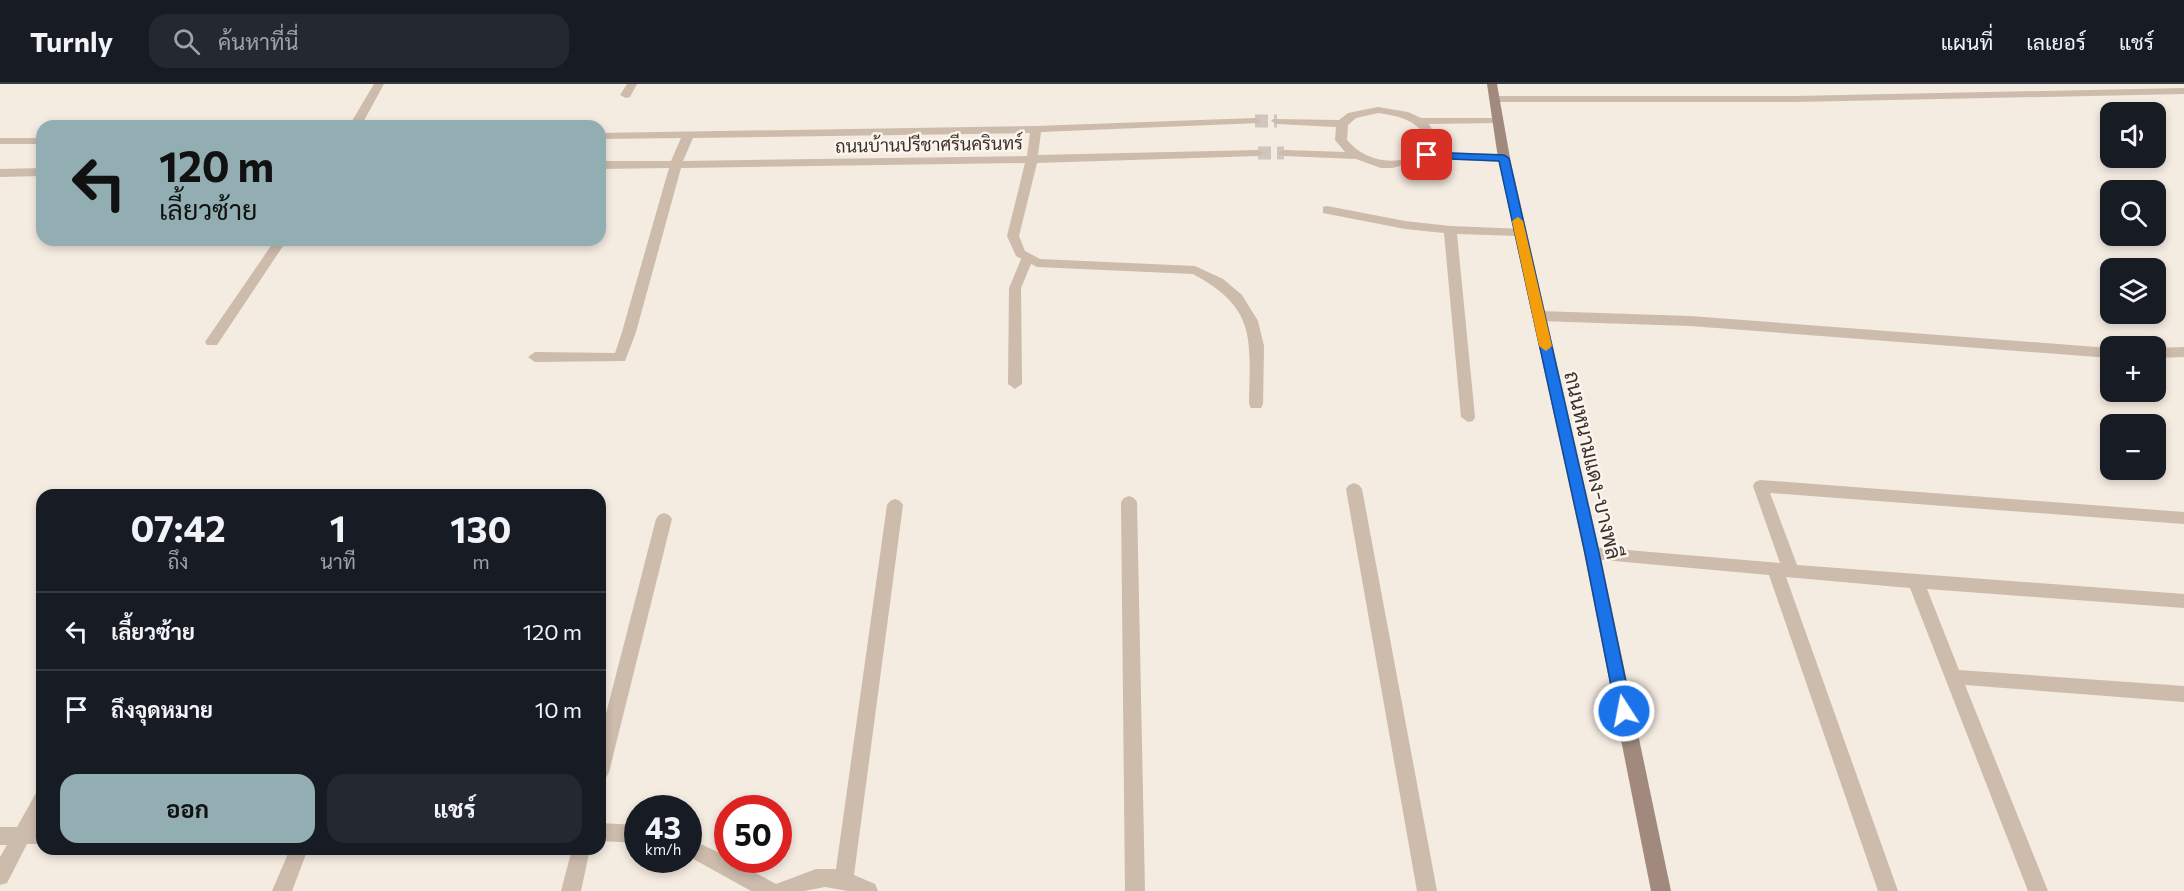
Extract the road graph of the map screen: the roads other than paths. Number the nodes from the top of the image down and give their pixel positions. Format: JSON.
{"nodes":[{"id":1,"x":379,"y":84,"type":"edge"},
{"id":2,"x":632,"y":84,"type":"edge"},
{"id":3,"x":2184,"y":91,"type":"edge"},
{"id":4,"x":1493,"y":92,"type":"edge"},
{"id":5,"x":626,"y":95,"type":"dead end"},
{"id":6,"x":359,"y":120,"type":"edge"},
{"id":7,"x":1498,"y":120,"type":"junction"},
{"id":8,"x":1255,"y":121,"type":"tunnel mouth"},
{"id":9,"x":1420,"y":121,"type":"junction"},
{"id":10,"x":1277,"y":122,"type":"tunnel mouth"},
{"id":11,"x":1342,"y":124,"type":"junction"},
{"id":12,"x":1036,"y":129,"type":"junction"},
{"id":13,"x":688,"y":135,"type":"junction"},
{"id":14,"x":606,"y":136,"type":"edge"},
{"id":15,"x":5,"y":141,"type":"edge"},
{"id":16,"x":36,"y":141,"type":"edge"},
{"id":17,"x":0,"y":153,"type":"edge"},
{"id":18,"x":1258,"y":153,"type":"tunnel mouth"},
{"id":19,"x":1284,"y":153,"type":"tunnel mouth"},
{"id":20,"x":1427,"y":155,"type":"junction"},
{"id":21,"x":1358,"y":156,"type":"junction"},
{"id":22,"x":1504,"y":158,"type":"junction"},
{"id":23,"x":1032,"y":160,"type":"junction"},
{"id":24,"x":676,"y":164,"type":"junction"},
{"id":25,"x":606,"y":165,"type":"edge"},
{"id":26,"x":36,"y":172,"type":"edge"},
{"id":27,"x":0,"y":173,"type":"edge"},
{"id":28,"x":1327,"y":210,"type":"dead end"},
{"id":29,"x":1450,"y":230,"type":"junction"},
{"id":30,"x":1520,"y":232,"type":"junction"},
{"id":31,"x":277,"y":246,"type":"edge"},
{"id":32,"x":1028,"y":257,"type":"junction"},
{"id":33,"x":1539,"y":316,"type":"junction"},
{"id":34,"x":212,"y":342,"type":"dead end"},
{"id":35,"x":2100,"y":352,"type":"edge"},
{"id":36,"x":2184,"y":352,"type":"edge"},
{"id":37,"x":2166,"y":353,"type":"edge"},
{"id":38,"x":535,"y":357,"type":"dead end"},
{"id":39,"x":1015,"y":384,"type":"dead end"},
{"id":40,"x":1256,"y":404,"type":"dead end"},
{"id":41,"x":1468,"y":417,"type":"dead end"},
{"id":42,"x":1354,"y":489,"type":"dead end"},
{"id":43,"x":1129,"y":502,"type":"dead end"},
{"id":44,"x":895,"y":505,"type":"dead end"},
{"id":45,"x":2184,"y":518,"type":"edge"},
{"id":46,"x":664,"y":519,"type":"dead end"},
{"id":47,"x":1592,"y":553,"type":"junction"},
{"id":48,"x":1783,"y":570,"type":"junction"},
{"id":49,"x":1916,"y":582,"type":"junction"},
{"id":50,"x":2184,"y":601,"type":"edge"},
{"id":51,"x":1953,"y":677,"type":"junction"},
{"id":52,"x":2184,"y":694,"type":"edge"},
{"id":53,"x":606,"y":748,"type":"edge"},
{"id":54,"x":36,"y":810,"type":"edge"},
{"id":55,"x":606,"y":832,"type":"edge"},
{"id":56,"x":624,"y":833,"type":"edge"},
{"id":57,"x":36,"y":835,"type":"edge"},
{"id":58,"x":0,"y":836,"type":"edge"},
{"id":59,"x":22,"y":836,"type":"junction"},
{"id":60,"x":702,"y":853,"type":"edge"},
{"id":61,"x":297,"y":855,"type":"edge"},
{"id":62,"x":580,"y":855,"type":"edge"},
{"id":63,"x":0,"y":876,"type":"edge"},
{"id":64,"x":844,"y":878,"type":"junction"},
{"id":65,"x":282,"y":891,"type":"edge"},
{"id":66,"x":571,"y":891,"type":"edge"},
{"id":67,"x":769,"y":891,"type":"edge"},
{"id":68,"x":783,"y":891,"type":"edge"},
{"id":69,"x":868,"y":891,"type":"edge"},
{"id":70,"x":1135,"y":891,"type":"edge"},
{"id":71,"x":1427,"y":891,"type":"edge"},
{"id":72,"x":1661,"y":891,"type":"edge"},
{"id":73,"x":1888,"y":891,"type":"edge"},
{"id":74,"x":2038,"y":891,"type":"edge"}],
"edges":[{"from":1,"to":6,"type":"street"},
{"from":2,"to":5,"type":"street"},
{"from":3,"to":4,"type":"street"},
{"from":4,"to":7,"type":"main road","name":"ถนนหนามแดง-บางพลี"},
{"from":7,"to":9,"type":"street"},
{"from":7,"to":22,"type":"main road","name":"ถนนหนามแดง-บางพลี"},
{"from":8,"to":12,"type":"street","name":"ถนนบ้านปรีชาศรีนครินทร์"},
{"from":9,"to":11,"type":"street"},
{"from":9,"to":20,"type":"street"},
{"from":10,"to":11,"type":"street"},
{"from":11,"to":21,"type":"street"},
{"from":12,"to":13,"type":"street","name":"ถนนบ้านปรีชาศรีนครินทร์"},
{"from":12,"to":23,"type":"street"},
{"from":13,"to":14,"type":"street","name":"ถนนบ้านปรีชาศรีนครินทร์"},
{"from":13,"to":24,"type":"street"},
{"from":15,"to":16,"type":"street"},
{"from":15,"to":17,"type":"street"},
{"from":18,"to":23,"type":"street","name":"ถนนบ้านปรีชาศรีนครินทร์"},
{"from":19,"to":21,"type":"street"},
{"from":20,"to":21,"type":"street"},
{"from":20,"to":22,"type":"street"},
{"from":22,"to":30,"type":"main road","name":"ถนนหนามแดง-บางพลี"},
{"from":23,"to":24,"type":"street","name":"ถนนบ้านปรีชาศรีนครินทร์"},
{"from":23,"to":32,"type":"street"},
{"from":24,"to":25,"type":"street","name":"ถนนบ้านปรีชาศรีนครินทร์"},
{"from":24,"to":38,"type":"street"},
{"from":26,"to":27,"type":"street"},
{"from":28,"to":29,"type":"street"},
{"from":29,"to":30,"type":"street"},
{"from":29,"to":41,"type":"street"},
{"from":30,"to":33,"type":"main road","name":"ถนนหนามแดง-บางพลี"},
{"from":31,"to":34,"type":"street"},
{"from":32,"to":39,"type":"street"},
{"from":32,"to":40,"type":"street"},
{"from":33,"to":35,"type":"street"},
{"from":33,"to":47,"type":"main road","name":"ถนนหนามแดง-บางพลี"},
{"from":36,"to":37,"type":"street"},
{"from":42,"to":71,"type":"street"},
{"from":43,"to":70,"type":"street"},
{"from":44,"to":64,"type":"street"},
{"from":45,"to":48,"type":"street"},
{"from":46,"to":53,"type":"street"},
{"from":47,"to":48,"type":"street"},
{"from":47,"to":72,"type":"main road","name":"ถนนหนามแดง-บางพลี"},
{"from":48,"to":49,"type":"street"},
{"from":48,"to":73,"type":"street"},
{"from":49,"to":50,"type":"street"},
{"from":49,"to":51,"type":"street"},
{"from":51,"to":52,"type":"street"},
{"from":51,"to":74,"type":"street"},
{"from":54,"to":59,"type":"street"},
{"from":55,"to":56,"type":"street"},
{"from":57,"to":59,"type":"street"},
{"from":58,"to":59,"type":"street"},
{"from":59,"to":63,"type":"street"},
{"from":60,"to":67,"type":"street"},
{"from":61,"to":65,"type":"street"},
{"from":62,"to":66,"type":"street"},
{"from":64,"to":68,"type":"street"},
{"from":64,"to":69,"type":"street"}]}
